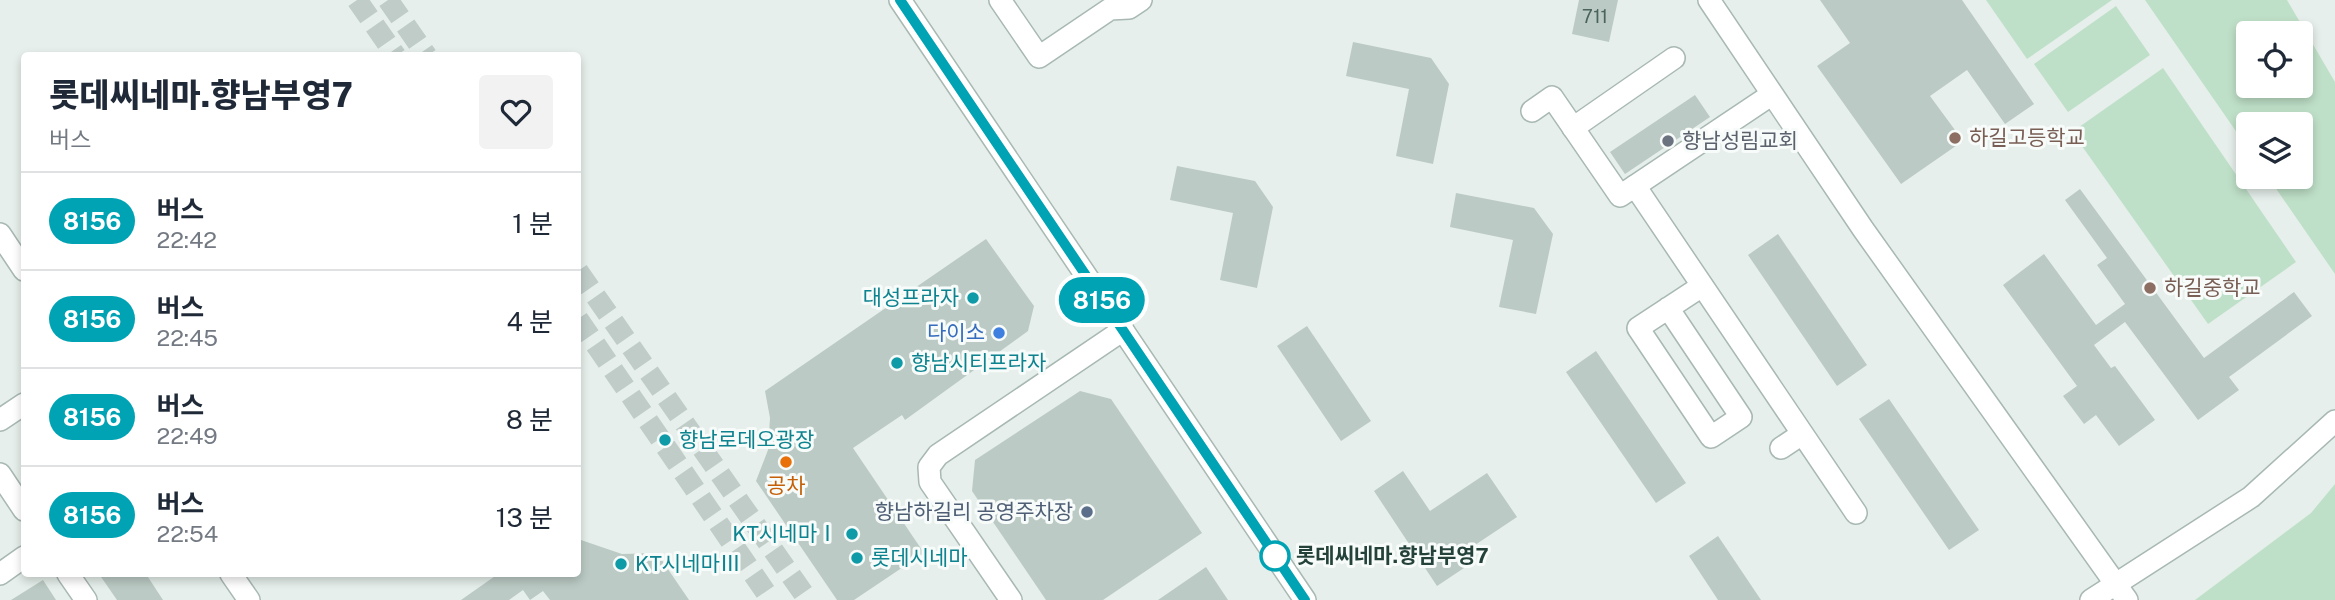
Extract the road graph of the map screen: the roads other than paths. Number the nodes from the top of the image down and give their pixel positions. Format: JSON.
{"nodes":[{"id":1,"x":900,"y":0,"type":"edge"},
{"id":2,"x":1000,"y":0,"type":"edge"},
{"id":3,"x":1141,"y":0,"type":"edge"},
{"id":4,"x":1709,"y":0,"type":"edge"},
{"id":5,"x":1106,"y":4,"type":"edge"},
{"id":6,"x":1674,"y":58,"type":"dead end"},
{"id":7,"x":1771,"y":95,"type":"junction"},
{"id":8,"x":1532,"y":111,"type":"dead end"},
{"id":9,"x":1573,"y":128,"type":"junction"},
{"id":10,"x":1634,"y":187,"type":"junction"},
{"id":11,"x":0,"y":234,"type":"edge"},
{"id":12,"x":21,"y":266,"type":"edge"},
{"id":13,"x":1702,"y":286,"type":"junction"},
{"id":14,"x":1668,"y":308,"type":"junction"},
{"id":15,"x":1123,"y":330,"type":"junction"},
{"id":16,"x":21,"y":406,"type":"edge"},
{"id":17,"x":0,"y":420,"type":"edge"},
{"id":18,"x":2335,"y":421,"type":"edge"},
{"id":19,"x":1802,"y":434,"type":"junction"},
{"id":20,"x":1781,"y":448,"type":"dead end"},
{"id":21,"x":0,"y":474,"type":"edge"},
{"id":22,"x":21,"y":506,"type":"edge"},
{"id":23,"x":1856,"y":513,"type":"dead end"},
{"id":24,"x":21,"y":559,"type":"edge"},
{"id":25,"x":0,"y":574,"type":"edge"},
{"id":26,"x":70,"y":577,"type":"edge"},
{"id":27,"x":233,"y":577,"type":"edge"},
{"id":28,"x":2121,"y":592,"type":"edge"},
{"id":29,"x":86,"y":600,"type":"edge"},
{"id":30,"x":248,"y":600,"type":"edge"},
{"id":31,"x":1011,"y":600,"type":"edge"},
{"id":32,"x":1305,"y":600,"type":"edge"},
{"id":33,"x":2091,"y":600,"type":"edge"}],
"edges":[{"from":1,"to":15,"type":"street"},
{"from":2,"to":5,"type":"street"},
{"from":3,"to":5,"type":"street"},
{"from":4,"to":7,"type":"street"},
{"from":6,"to":9,"type":"street"},
{"from":7,"to":10,"type":"street"},
{"from":7,"to":28,"type":"street"},
{"from":8,"to":9,"type":"street"},
{"from":9,"to":10,"type":"street"},
{"from":10,"to":13,"type":"street"},
{"from":11,"to":12,"type":"street"},
{"from":13,"to":14,"type":"street"},
{"from":13,"to":19,"type":"street"},
{"from":14,"to":14,"type":"street"},
{"from":15,"to":31,"type":"street"},
{"from":15,"to":32,"type":"street"},
{"from":16,"to":17,"type":"street"},
{"from":18,"to":28,"type":"street"},
{"from":19,"to":20,"type":"street"},
{"from":19,"to":23,"type":"street"},
{"from":21,"to":22,"type":"street"},
{"from":24,"to":25,"type":"street"},
{"from":26,"to":29,"type":"street"},
{"from":27,"to":30,"type":"street"},
{"from":28,"to":33,"type":"street"}]}
